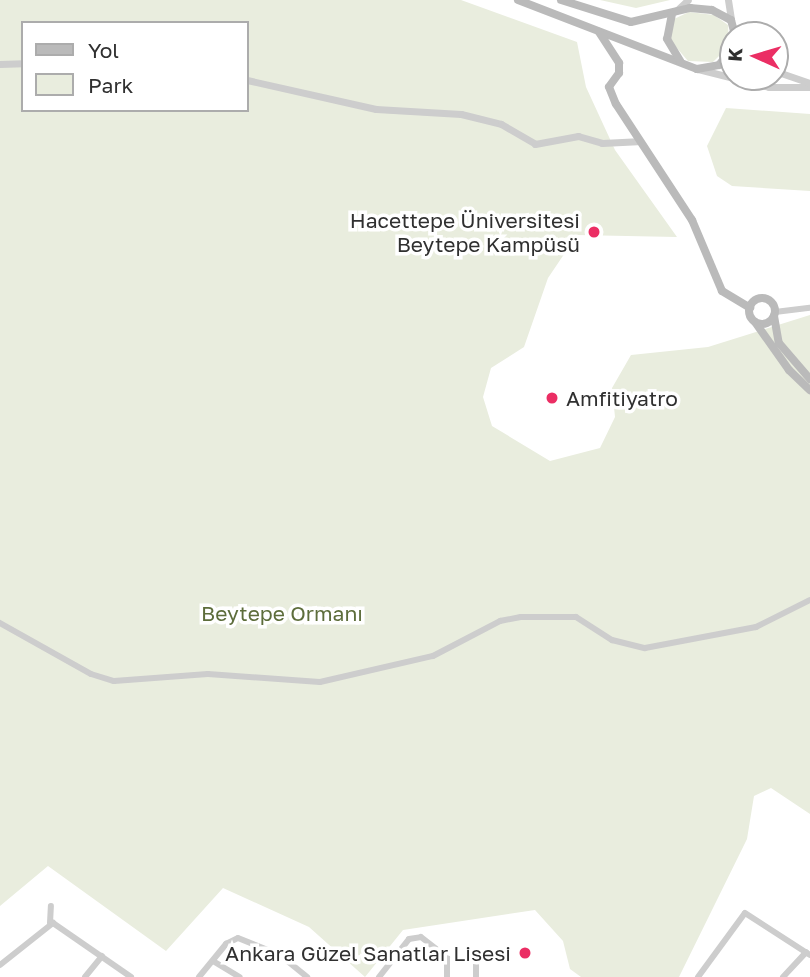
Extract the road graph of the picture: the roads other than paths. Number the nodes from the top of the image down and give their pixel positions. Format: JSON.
{"nodes":[{"id":1,"x":518,"y":0,"type":"edge"},
{"id":2,"x":561,"y":0,"type":"edge"},
{"id":3,"x":688,"y":0,"type":"edge"},
{"id":4,"x":727,"y":0,"type":"edge"},
{"id":5,"x":672,"y":14,"type":"junction"},
{"id":6,"x":731,"y":20,"type":"joint"},
{"id":7,"x":599,"y":32,"type":"junction"},
{"id":8,"x":21,"y":63,"type":"edge"},
{"id":9,"x":0,"y":64,"type":"edge"},
{"id":10,"x":682,"y":64,"type":"junction"},
{"id":11,"x":719,"y":65,"type":"edge"},
{"id":12,"x":697,"y":69,"type":"junction"},
{"id":13,"x":789,"y":77,"type":"edge"},
{"id":14,"x":248,"y":80,"type":"edge"},
{"id":15,"x":810,"y":85,"type":"edge"},
{"id":16,"x":637,"y":141,"type":"junction"},
{"id":17,"x":810,"y":307,"type":"edge"},
{"id":18,"x":750,"y":308,"type":"junction"},
{"id":19,"x":775,"y":314,"type":"junction"},
{"id":20,"x":755,"y":322,"type":"junction"},
{"id":21,"x":810,"y":379,"type":"edge"},
{"id":22,"x":810,"y":390,"type":"edge"},
{"id":23,"x":810,"y":600,"type":"edge"},
{"id":24,"x":0,"y":623,"type":"edge"},
{"id":25,"x":51,"y":906,"type":"dead end"},
{"id":26,"x":50,"y":923,"type":"junction"},
{"id":27,"x":808,"y":954,"type":"edge"},
{"id":28,"x":102,"y":956,"type":"junction"},
{"id":29,"x":213,"y":961,"type":"junction"},
{"id":30,"x":0,"y":965,"type":"edge"},
{"id":31,"x":476,"y":965,"type":"dead end"},
{"id":32,"x":382,"y":974,"type":"edge"},
{"id":33,"x":85,"y":977,"type":"edge"},
{"id":34,"x":131,"y":977,"type":"edge"},
{"id":35,"x":199,"y":977,"type":"edge"},
{"id":36,"x":240,"y":977,"type":"edge"},
{"id":37,"x":307,"y":977,"type":"edge"},
{"id":38,"x":390,"y":977,"type":"edge"},
{"id":39,"x":447,"y":977,"type":"edge"},
{"id":40,"x":476,"y":977,"type":"edge"},
{"id":41,"x":698,"y":977,"type":"edge"},
{"id":42,"x":783,"y":977,"type":"edge"}],
"edges":[{"from":1,"to":7,"type":"main road"},
{"from":2,"to":5,"type":"main road"},
{"from":3,"to":5,"type":"street"},
{"from":4,"to":6,"type":"street"},
{"from":5,"to":6,"type":"main road"},
{"from":5,"to":10,"type":"main road"},
{"from":7,"to":10,"type":"main road"},
{"from":7,"to":16,"type":"main road"},
{"from":8,"to":9,"type":"street"},
{"from":10,"to":12,"type":"main road"},
{"from":11,"to":12,"type":"main road"},
{"from":12,"to":15,"type":"street"},
{"from":13,"to":15,"type":"street"},
{"from":14,"to":16,"type":"street"},
{"from":16,"to":18,"type":"main road"},
{"from":17,"to":19,"type":"street"},
{"from":18,"to":19,"type":"main road"},
{"from":18,"to":20,"type":"main road"},
{"from":19,"to":20,"type":"main road"},
{"from":19,"to":21,"type":"main road"},
{"from":20,"to":22,"type":"main road"},
{"from":23,"to":24,"type":"street"},
{"from":25,"to":26,"type":"street"},
{"from":26,"to":28,"type":"street"},
{"from":26,"to":30,"type":"street"},
{"from":27,"to":41,"type":"street"},
{"from":27,"to":42,"type":"street"},
{"from":28,"to":33,"type":"street"},
{"from":28,"to":34,"type":"street"},
{"from":29,"to":35,"type":"street"},
{"from":29,"to":36,"type":"street"},
{"from":29,"to":37,"type":"street"},
{"from":31,"to":40,"type":"street"},
{"from":32,"to":38,"type":"street"},
{"from":32,"to":39,"type":"street"}]}
